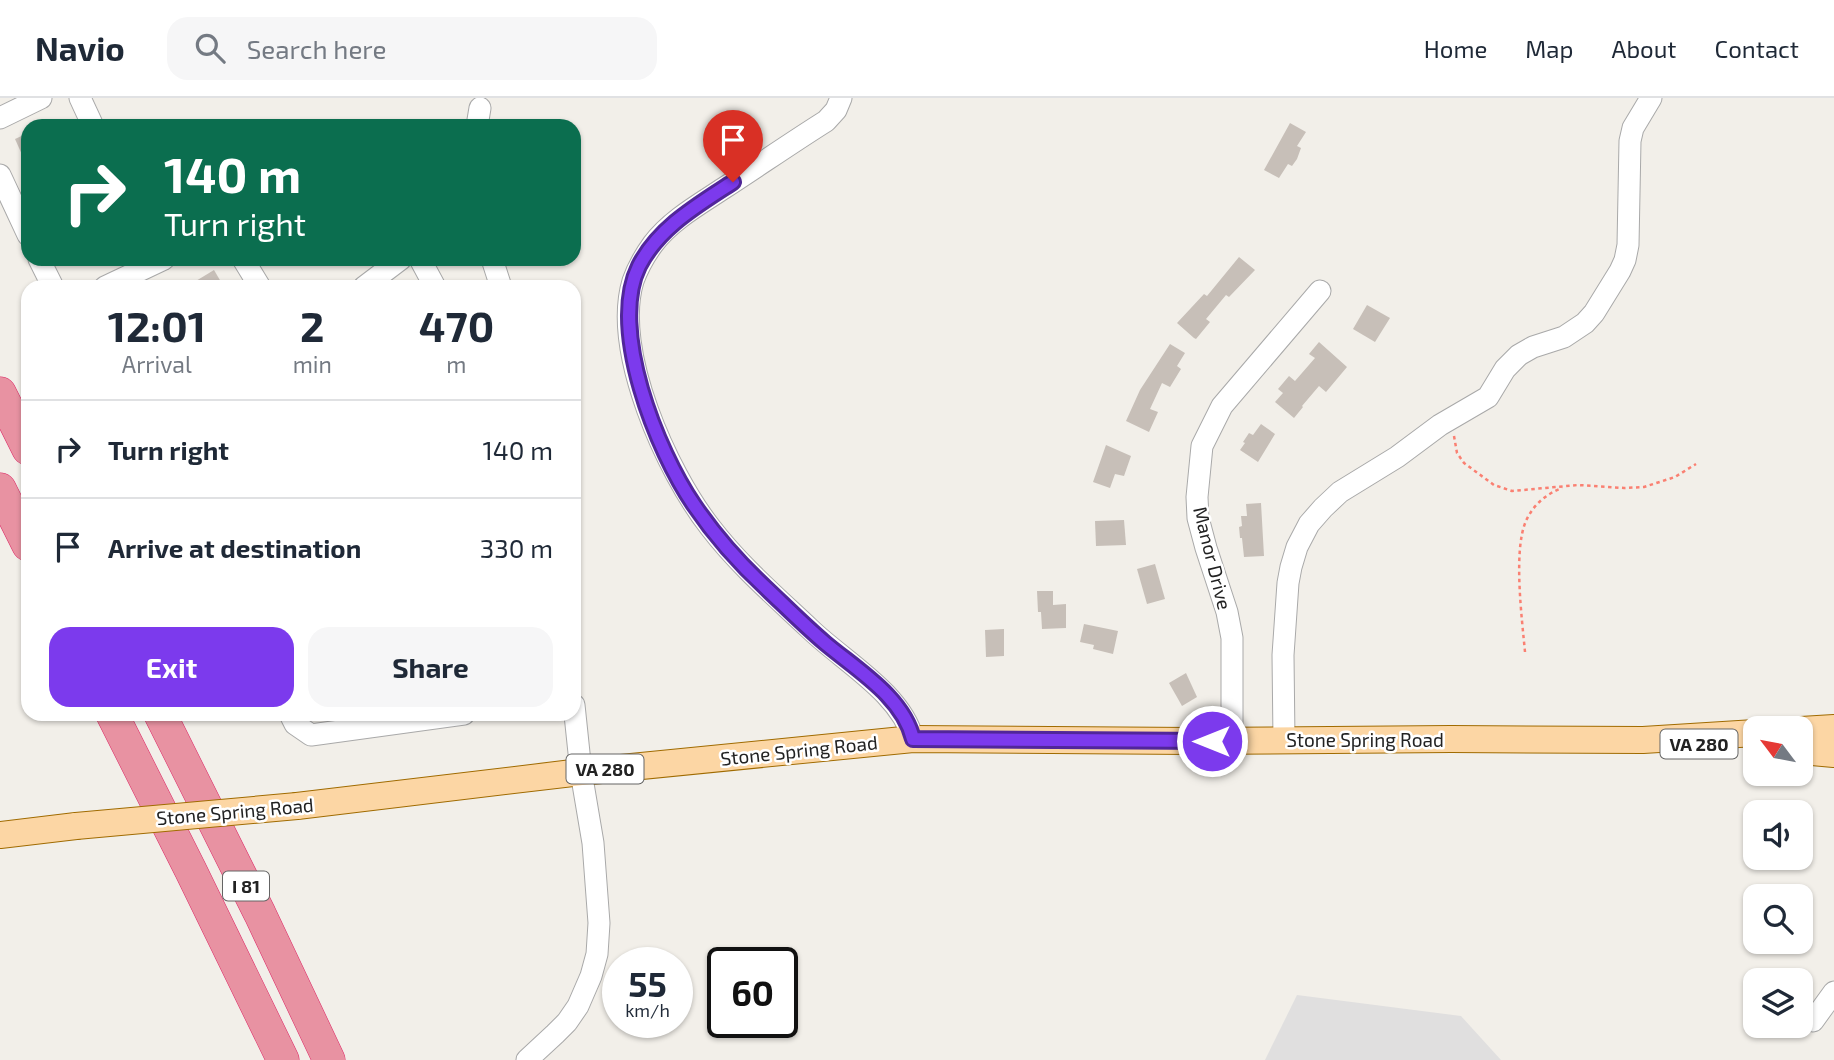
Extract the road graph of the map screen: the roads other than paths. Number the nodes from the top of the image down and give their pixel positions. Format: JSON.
{"nodes":[{"id":1,"x":41,"y":98,"type":"edge"},
{"id":2,"x":80,"y":98,"type":"edge"},
{"id":3,"x":841,"y":98,"type":"edge"},
{"id":4,"x":1651,"y":98,"type":"edge"},
{"id":5,"x":0,"y":118,"type":"edge"},
{"id":6,"x":90,"y":119,"type":"edge"},
{"id":7,"x":0,"y":175,"type":"edge"},
{"id":8,"x":21,"y":220,"type":"edge"},
{"id":9,"x":147,"y":266,"type":"edge"},
{"id":10,"x":392,"y":266,"type":"edge"},
{"id":11,"x":119,"y":280,"type":"edge"},
{"id":12,"x":372,"y":280,"type":"edge"},
{"id":13,"x":1320,"y":291,"type":"dead end"},
{"id":14,"x":0,"y":393,"type":"edge"},
{"id":15,"x":21,"y":435,"type":"edge"},
{"id":16,"x":0,"y":489,"type":"edge"},
{"id":17,"x":21,"y":531,"type":"edge"},
{"id":18,"x":116,"y":721,"type":"edge"},
{"id":19,"x":164,"y":721,"type":"edge"},
{"id":20,"x":294,"y":721,"type":"edge"},
{"id":21,"x":413,"y":721,"type":"edge"},
{"id":22,"x":576,"y":721,"type":"edge"},
{"id":23,"x":1834,"y":728,"type":"edge"},
{"id":24,"x":1813,"y":729,"type":"edge"},
{"id":25,"x":1743,"y":734,"type":"edge"},
{"id":26,"x":913,"y":739,"type":"junction"},
{"id":27,"x":1284,"y":740,"type":"junction"},
{"id":28,"x":1643,"y":740,"type":"junction"},
{"id":29,"x":1232,"y":741,"type":"junction"},
{"id":30,"x":1743,"y":747,"type":"edge"},
{"id":31,"x":1813,"y":752,"type":"edge"},
{"id":32,"x":1834,"y":754,"type":"edge"},
{"id":33,"x":582,"y":772,"type":"junction"},
{"id":34,"x":0,"y":835,"type":"edge"},
{"id":35,"x":1834,"y":992,"type":"edge"},
{"id":36,"x":1813,"y":1021,"type":"dead end"},
{"id":37,"x":282,"y":1060,"type":"edge"},
{"id":38,"x":329,"y":1060,"type":"edge"},
{"id":39,"x":527,"y":1060,"type":"edge"}],
"edges":[{"from":1,"to":5,"type":"street"},
{"from":2,"to":6,"type":"street"},
{"from":3,"to":26,"type":"street"},
{"from":4,"to":27,"type":"street"},
{"from":7,"to":8,"type":"street"},
{"from":9,"to":11,"type":"street"},
{"from":10,"to":12,"type":"street"},
{"from":13,"to":29,"type":"street","name":"Manor Drive"},
{"from":14,"to":15,"type":"highway"},
{"from":16,"to":17,"type":"highway"},
{"from":18,"to":37,"type":"highway","number":"I 81"},
{"from":19,"to":38,"type":"highway","number":"I 81"},
{"from":20,"to":21,"type":"street"},
{"from":22,"to":33,"type":"street"},
{"from":23,"to":24,"type":"main road"},
{"from":25,"to":28,"type":"main road","name":"Stone Spring Road","number":"VA 280"},
{"from":26,"to":29,"type":"main road","name":"Stone Spring Road","number":"VA 280"},
{"from":26,"to":33,"type":"main road","name":"Stone Spring Road","number":"VA 280"},
{"from":27,"to":28,"type":"main road","name":"Stone Spring Road","number":"VA 280"},
{"from":27,"to":29,"type":"main road","name":"Stone Spring Road","number":"VA 280"},
{"from":28,"to":30,"type":"main road","name":"Stone Spring Road","number":"VA 280"},
{"from":31,"to":32,"type":"main road"},
{"from":33,"to":34,"type":"main road","name":"Stone Spring Road","number":"VA 280","bridge":true},
{"from":33,"to":39,"type":"street"},
{"from":35,"to":36,"type":"street"}]}
